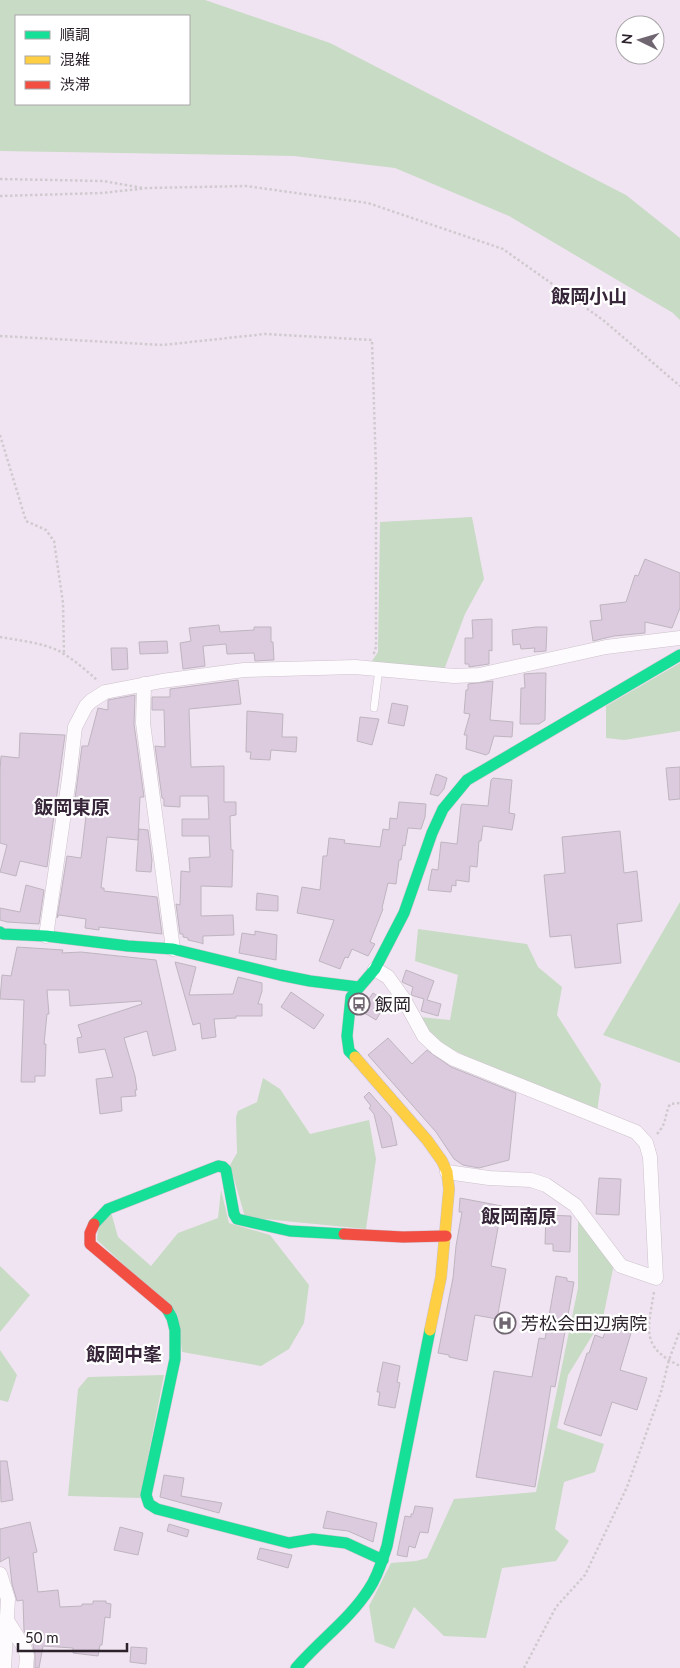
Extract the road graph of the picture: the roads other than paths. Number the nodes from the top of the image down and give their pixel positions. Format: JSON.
{"nodes":[{"id":1,"x":680,"y":638,"type":"edge"},
{"id":2,"x":680,"y":655,"type":"edge"},
{"id":3,"x":379,"y":669,"type":"junction"},
{"id":4,"x":144,"y":684,"type":"junction"},
{"id":5,"x":374,"y":708,"type":"dead end"},
{"id":6,"x":1,"y":936,"type":"edge"},
{"id":7,"x":46,"y":936,"type":"junction"},
{"id":8,"x":173,"y":950,"type":"junction"},
{"id":9,"x":375,"y":969,"type":"junction"},
{"id":10,"x":358,"y":987,"type":"junction"},
{"id":11,"x":447,"y":1172,"type":"junction"},
{"id":12,"x":446,"y":1236,"type":"junction"},
{"id":13,"x":383,"y":1560,"type":"junction"},
{"id":14,"x":0,"y":1574,"type":"edge"},
{"id":15,"x":8,"y":1622,"type":"junction"},
{"id":16,"x":4,"y":1668,"type":"edge"},
{"id":17,"x":26,"y":1668,"type":"edge"},
{"id":18,"x":296,"y":1668,"type":"edge"}],
"edges":[{"from":1,"to":3,"type":"street"},
{"from":2,"to":9,"type":"street"},
{"from":3,"to":4,"type":"street"},
{"from":3,"to":5,"type":"lane"},
{"from":4,"to":7,"type":"street"},
{"from":4,"to":8,"type":"street"},
{"from":6,"to":7,"type":"street"},
{"from":7,"to":8,"type":"street"},
{"from":8,"to":10,"type":"street"},
{"from":9,"to":10,"type":"street"},
{"from":9,"to":11,"type":"street"},
{"from":10,"to":11,"type":"street"},
{"from":11,"to":12,"type":"street"},
{"from":12,"to":13,"type":"street"},
{"from":12,"to":13,"type":"street"},
{"from":13,"to":18,"type":"street"},
{"from":14,"to":15,"type":"street"},
{"from":15,"to":16,"type":"street"},
{"from":15,"to":17,"type":"street"}]}
